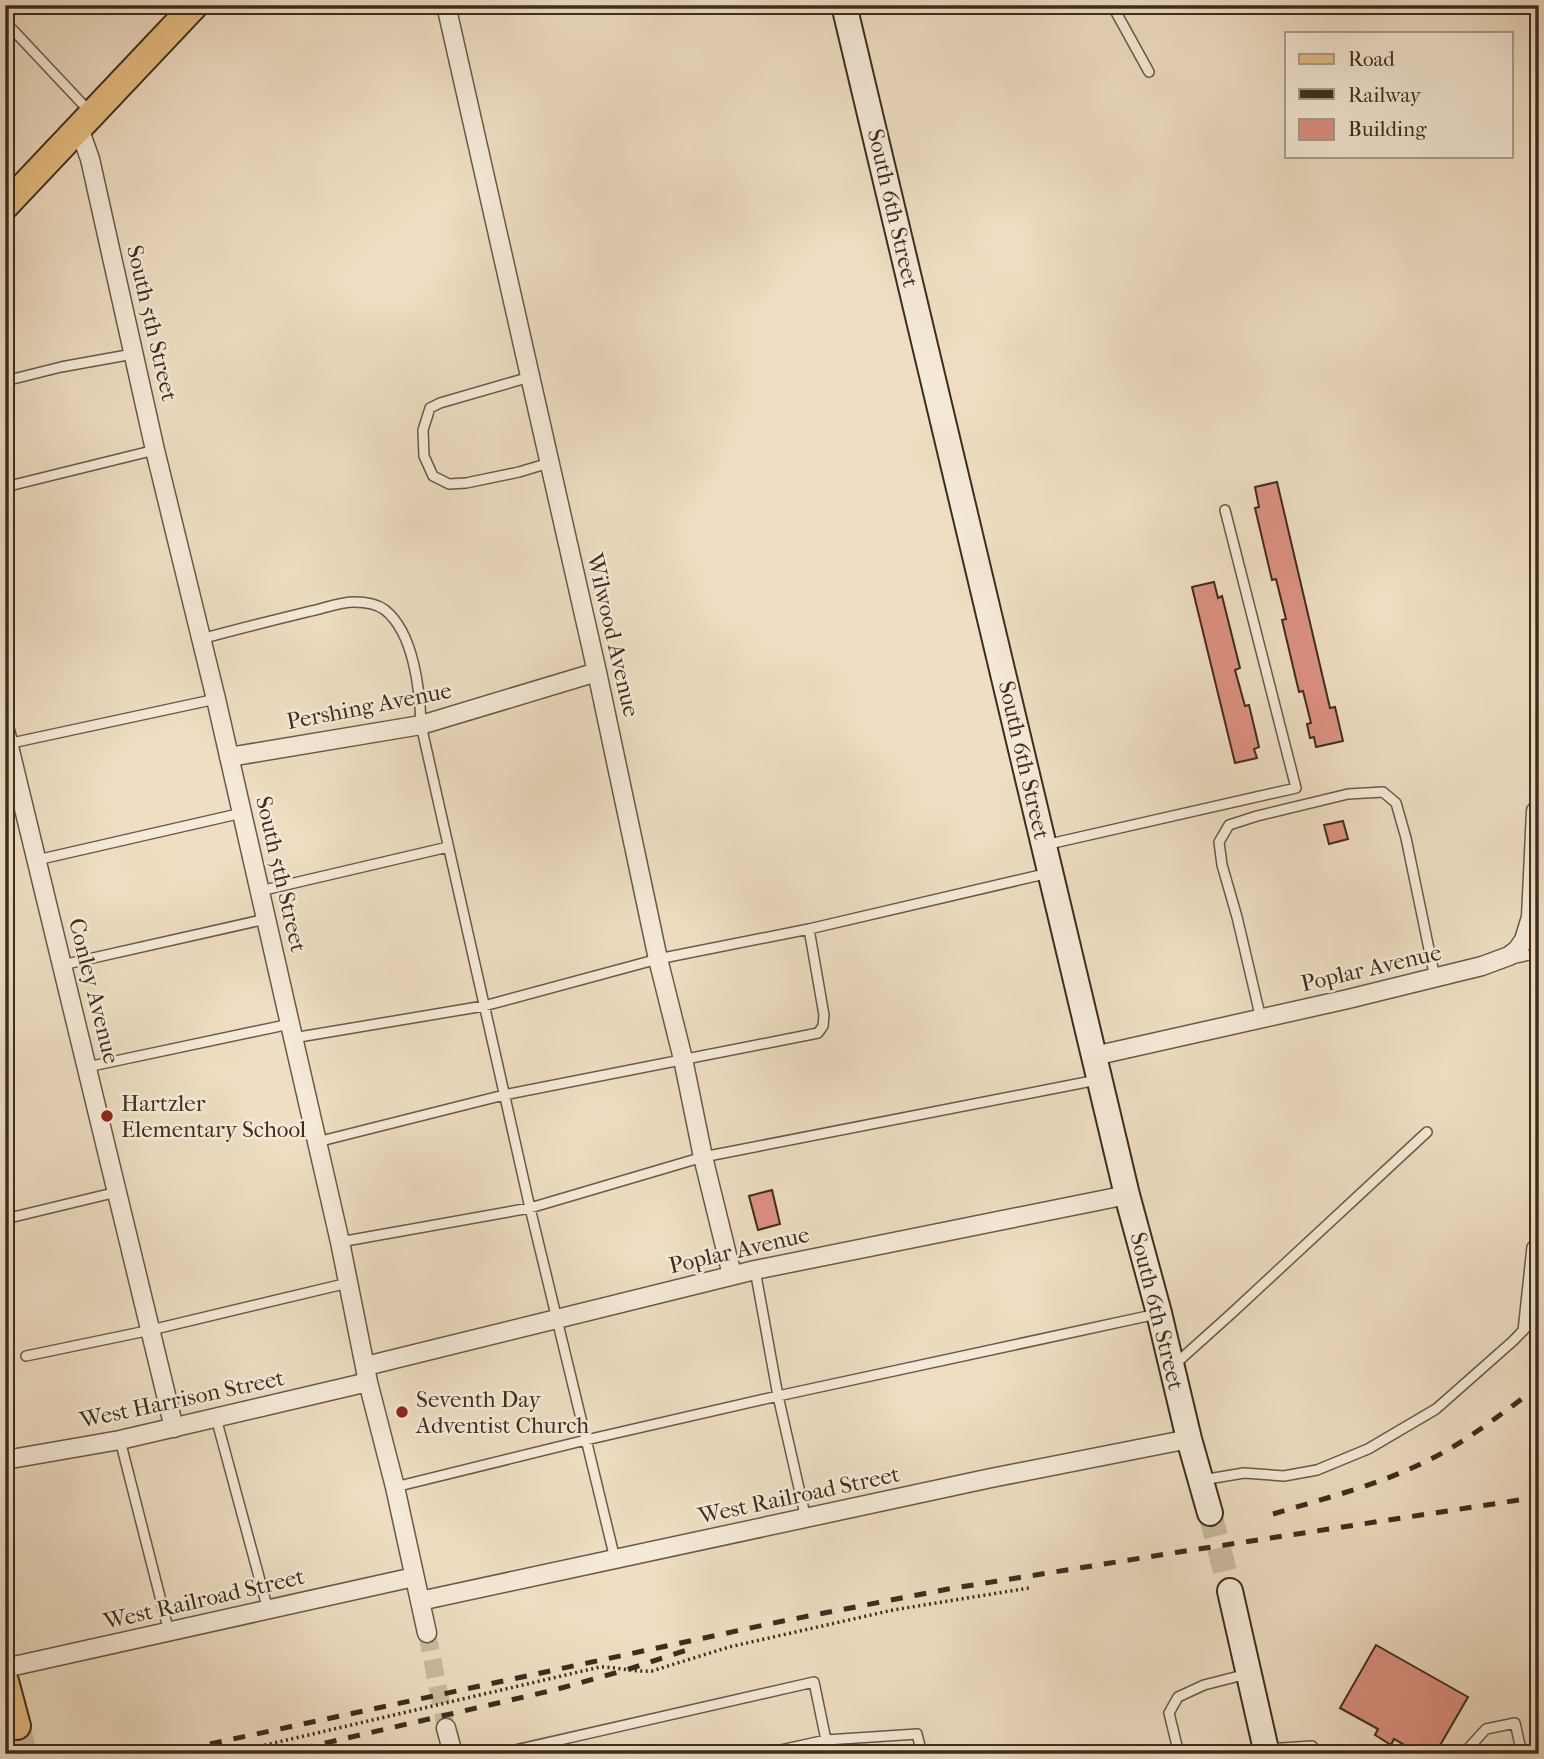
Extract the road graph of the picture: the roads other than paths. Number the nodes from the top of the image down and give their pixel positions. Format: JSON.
{"nodes":[{"id":1,"x":195,"y":5,"type":"edge"},
{"id":2,"x":446,"y":5,"type":"edge"},
{"id":3,"x":844,"y":5,"type":"edge"},
{"id":4,"x":1112,"y":5,"type":"edge"},
{"id":5,"x":5,"y":24,"type":"edge"},
{"id":6,"x":1149,"y":72,"type":"dead end"},
{"id":7,"x":86,"y":121,"type":"junction"},
{"id":8,"x":5,"y":206,"type":"edge"},
{"id":9,"x":133,"y":354,"type":"junction"},
{"id":10,"x":530,"y":377,"type":"junction"},
{"id":11,"x":5,"y":382,"type":"edge"},
{"id":12,"x":155,"y":450,"type":"junction"},
{"id":13,"x":549,"y":463,"type":"junction"},
{"id":14,"x":5,"y":487,"type":"edge"},
{"id":15,"x":1225,"y":510,"type":"dead end"},
{"id":16,"x":201,"y":639,"type":"junction"},
{"id":17,"x":597,"y":672,"type":"junction"},
{"id":18,"x":216,"y":699,"type":"junction"},
{"id":19,"x":421,"y":725,"type":"junction"},
{"id":20,"x":6,"y":739,"type":"edge"},
{"id":21,"x":229,"y":757,"type":"junction"},
{"id":22,"x":1536,"y":811,"type":"dead end"},
{"id":23,"x":242,"y":813,"type":"junction"},
{"id":24,"x":1044,"y":846,"type":"junction"},
{"id":25,"x":449,"y":847,"type":"junction"},
{"id":26,"x":37,"y":860,"type":"junction"},
{"id":27,"x":1050,"y":873,"type":"junction"},
{"id":28,"x":260,"y":891,"type":"junction"},
{"id":29,"x":266,"y":919,"type":"junction"},
{"id":30,"x":809,"y":929,"type":"junction"},
{"id":31,"x":1539,"y":953,"type":"edge"},
{"id":32,"x":658,"y":959,"type":"junction"},
{"id":33,"x":1496,"y":962,"type":"junction"},
{"id":34,"x":62,"y":965,"type":"junction"},
{"id":35,"x":1434,"y":978,"type":"junction"},
{"id":36,"x":484,"y":1006,"type":"junction"},
{"id":37,"x":1261,"y":1019,"type":"junction"},
{"id":38,"x":292,"y":1031,"type":"junction"},
{"id":39,"x":682,"y":1059,"type":"junction"},
{"id":40,"x":87,"y":1067,"type":"junction"},
{"id":41,"x":1097,"y":1068,"type":"junction"},
{"id":42,"x":504,"y":1095,"type":"junction"},
{"id":43,"x":1427,"y":1132,"type":"dead end"},
{"id":44,"x":317,"y":1142,"type":"junction"},
{"id":45,"x":703,"y":1157,"type":"junction"},
{"id":46,"x":117,"y":1192,"type":"junction"},
{"id":47,"x":1127,"y":1195,"type":"junction"},
{"id":48,"x":530,"y":1208,"type":"junction"},
{"id":49,"x":5,"y":1219,"type":"edge"},
{"id":50,"x":340,"y":1242,"type":"junction"},
{"id":51,"x":1536,"y":1243,"type":"edge"},
{"id":52,"x":755,"y":1270,"type":"junction"},
{"id":53,"x":732,"y":1275,"type":"junction"},
{"id":54,"x":348,"y":1283,"type":"junction"},
{"id":55,"x":1159,"y":1313,"type":"junction"},
{"id":56,"x":1539,"y":1314,"type":"edge"},
{"id":57,"x":556,"y":1318,"type":"junction"},
{"id":58,"x":150,"y":1330,"type":"junction"},
{"id":59,"x":1522,"y":1331,"type":"junction"},
{"id":60,"x":26,"y":1356,"type":"dead end"},
{"id":61,"x":1172,"y":1367,"type":"junction"},
{"id":62,"x":367,"y":1374,"type":"junction"},
{"id":63,"x":778,"y":1396,"type":"junction"},
{"id":64,"x":216,"y":1418,"type":"junction"},
{"id":65,"x":174,"y":1428,"type":"junction"},
{"id":66,"x":1189,"y":1438,"type":"junction"},
{"id":67,"x":120,"y":1440,"type":"junction"},
{"id":68,"x":586,"y":1440,"type":"junction"},
{"id":69,"x":5,"y":1460,"type":"edge"},
{"id":70,"x":1200,"y":1480,"type":"junction"},
{"id":71,"x":395,"y":1487,"type":"junction"},
{"id":72,"x":1210,"y":1513,"type":"tunnel mouth"},
{"id":73,"x":806,"y":1519,"type":"junction"},
{"id":74,"x":615,"y":1559,"type":"junction"},
{"id":75,"x":414,"y":1577,"type":"junction"},
{"id":76,"x":1230,"y":1591,"type":"tunnel mouth"},
{"id":77,"x":420,"y":1601,"type":"junction"},
{"id":78,"x":268,"y":1610,"type":"junction"},
{"id":79,"x":169,"y":1632,"type":"junction"},
{"id":80,"x":427,"y":1633,"type":"tunnel mouth"},
{"id":81,"x":5,"y":1668,"type":"edge"},
{"id":82,"x":1249,"y":1674,"type":"junction"},
{"id":83,"x":5,"y":1681,"type":"edge"},
{"id":84,"x":17,"y":1726,"type":"tunnel mouth"},
{"id":85,"x":446,"y":1728,"type":"tunnel mouth"},
{"id":86,"x":826,"y":1740,"type":"junction"},
{"id":87,"x":1267,"y":1751,"type":"edge"},
{"id":88,"x":453,"y":1754,"type":"edge"},
{"id":89,"x":507,"y":1754,"type":"edge"},
{"id":90,"x":763,"y":1754,"type":"edge"},
{"id":91,"x":922,"y":1754,"type":"edge"},
{"id":92,"x":1179,"y":1754,"type":"edge"},
{"id":93,"x":1319,"y":1754,"type":"edge"},
{"id":94,"x":1463,"y":1754,"type":"edge"},
{"id":95,"x":1522,"y":1754,"type":"edge"}],
"edges":[{"from":1,"to":7,"type":"main road"},
{"from":2,"to":10,"type":"street","name":"Wilwood Avenue"},
{"from":3,"to":24,"type":"street","name":"South 6th Street"},
{"from":4,"to":6,"type":"lane"},
{"from":5,"to":7,"type":"lane"},
{"from":7,"to":8,"type":"main road"},
{"from":7,"to":9,"type":"street","name":"South 5th Street"},
{"from":9,"to":11,"type":"lane"},
{"from":9,"to":12,"type":"street","name":"South 5th Street"},
{"from":10,"to":13,"type":"street","name":"Wilwood Avenue"},
{"from":10,"to":13,"type":"lane"},
{"from":12,"to":14,"type":"lane"},
{"from":12,"to":16,"type":"street","name":"South 5th Street"},
{"from":13,"to":17,"type":"street","name":"Wilwood Avenue"},
{"from":15,"to":24,"type":"lane"},
{"from":16,"to":18,"type":"street","name":"South 5th Street"},
{"from":16,"to":19,"type":"lane"},
{"from":17,"to":19,"type":"street","name":"Pershing Avenue"},
{"from":17,"to":32,"type":"street","name":"Wilwood Avenue"},
{"from":18,"to":20,"type":"lane"},
{"from":18,"to":21,"type":"street","name":"South 5th Street"},
{"from":19,"to":21,"type":"street","name":"Pershing Avenue"},
{"from":19,"to":25,"type":"lane"},
{"from":20,"to":26,"type":"street","name":"Conley Avenue"},
{"from":21,"to":23,"type":"street","name":"South 5th Street"},
{"from":22,"to":33,"type":"street","name":"Poplar Avenue"},
{"from":23,"to":26,"type":"lane"},
{"from":23,"to":28,"type":"street","name":"South 5th Street"},
{"from":24,"to":27,"type":"street","name":"South 6th Street"},
{"from":25,"to":28,"type":"lane"},
{"from":25,"to":36,"type":"lane"},
{"from":26,"to":34,"type":"street","name":"Conley Avenue"},
{"from":27,"to":30,"type":"lane"},
{"from":27,"to":41,"type":"street","name":"South 6th Street"},
{"from":28,"to":29,"type":"street","name":"South 5th Street"},
{"from":29,"to":34,"type":"lane"},
{"from":29,"to":38,"type":"street","name":"South 5th Street"},
{"from":30,"to":32,"type":"lane"},
{"from":30,"to":39,"type":"lane"},
{"from":31,"to":33,"type":"lane"},
{"from":32,"to":36,"type":"lane"},
{"from":32,"to":39,"type":"street","name":"Wilwood Avenue"},
{"from":33,"to":35,"type":"street","name":"Poplar Avenue"},
{"from":34,"to":40,"type":"street","name":"Conley Avenue"},
{"from":35,"to":37,"type":"street","name":"Poplar Avenue"},
{"from":35,"to":37,"type":"lane"},
{"from":36,"to":38,"type":"lane"},
{"from":36,"to":42,"type":"lane"},
{"from":37,"to":41,"type":"street","name":"Poplar Avenue"},
{"from":38,"to":40,"type":"lane"},
{"from":38,"to":44,"type":"street","name":"South 5th Street"},
{"from":39,"to":42,"type":"lane"},
{"from":39,"to":45,"type":"street","name":"Wilwood Avenue"},
{"from":40,"to":46,"type":"street","name":"Conley Avenue"},
{"from":41,"to":45,"type":"lane"},
{"from":41,"to":47,"type":"street","name":"South 6th Street"},
{"from":42,"to":44,"type":"lane"},
{"from":42,"to":48,"type":"lane"},
{"from":43,"to":61,"type":"lane"},
{"from":44,"to":50,"type":"street","name":"South 5th Street"},
{"from":45,"to":48,"type":"lane"},
{"from":45,"to":53,"type":"street","name":"Wilwood Avenue"},
{"from":46,"to":49,"type":"lane"},
{"from":46,"to":58,"type":"street","name":"Conley Avenue"},
{"from":47,"to":52,"type":"street","name":"Poplar Avenue"},
{"from":47,"to":55,"type":"street","name":"South 6th Street"},
{"from":48,"to":50,"type":"lane"},
{"from":48,"to":57,"type":"lane"},
{"from":50,"to":54,"type":"street","name":"South 5th Street"},
{"from":51,"to":59,"type":"lane"},
{"from":52,"to":53,"type":"street","name":"Poplar Avenue"},
{"from":52,"to":63,"type":"lane"},
{"from":53,"to":57,"type":"street","name":"Poplar Avenue"},
{"from":54,"to":58,"type":"lane"},
{"from":54,"to":62,"type":"street","name":"South 5th Street"},
{"from":55,"to":61,"type":"street","name":"South 6th Street"},
{"from":55,"to":63,"type":"lane"},
{"from":56,"to":59,"type":"lane"},
{"from":57,"to":62,"type":"street","name":"Poplar Avenue"},
{"from":57,"to":68,"type":"lane"},
{"from":58,"to":60,"type":"lane"},
{"from":58,"to":65,"type":"street","name":"Conley Avenue"},
{"from":59,"to":70,"type":"lane"},
{"from":61,"to":66,"type":"street","name":"South 6th Street"},
{"from":62,"to":64,"type":"street","name":"West Harrison Street"},
{"from":62,"to":71,"type":"street","name":"South 5th Street"},
{"from":63,"to":68,"type":"lane"},
{"from":63,"to":73,"type":"lane"},
{"from":64,"to":65,"type":"street","name":"West Harrison Street"},
{"from":64,"to":78,"type":"lane"},
{"from":65,"to":67,"type":"street","name":"West Harrison Street"},
{"from":66,"to":70,"type":"street","name":"South 6th Street"},
{"from":66,"to":73,"type":"street","name":"West Railroad Street"},
{"from":67,"to":69,"type":"street","name":"West Harrison Street"},
{"from":67,"to":79,"type":"lane"},
{"from":68,"to":71,"type":"lane"},
{"from":68,"to":74,"type":"lane"},
{"from":70,"to":72,"type":"street","name":"South 6th Street"},
{"from":71,"to":75,"type":"street","name":"South 5th Street"},
{"from":73,"to":74,"type":"street","name":"West Railroad Street"},
{"from":74,"to":77,"type":"street","name":"West Railroad Street"},
{"from":75,"to":77,"type":"street","name":"South 5th Street"},
{"from":75,"to":78,"type":"street","name":"West Railroad Street"},
{"from":76,"to":82,"type":"street"},
{"from":77,"to":80,"type":"street","name":"South 5th Street"},
{"from":78,"to":79,"type":"street","name":"West Railroad Street"},
{"from":79,"to":81,"type":"street","name":"West Railroad Street"},
{"from":82,"to":87,"type":"street"},
{"from":82,"to":92,"type":"lane"},
{"from":83,"to":84,"type":"main road"},
{"from":85,"to":88,"type":"street"},
{"from":86,"to":89,"type":"lane"},
{"from":86,"to":90,"type":"lane"},
{"from":86,"to":91,"type":"lane"},
{"from":87,"to":93,"type":"lane"},
{"from":94,"to":95,"type":"lane"}]}
